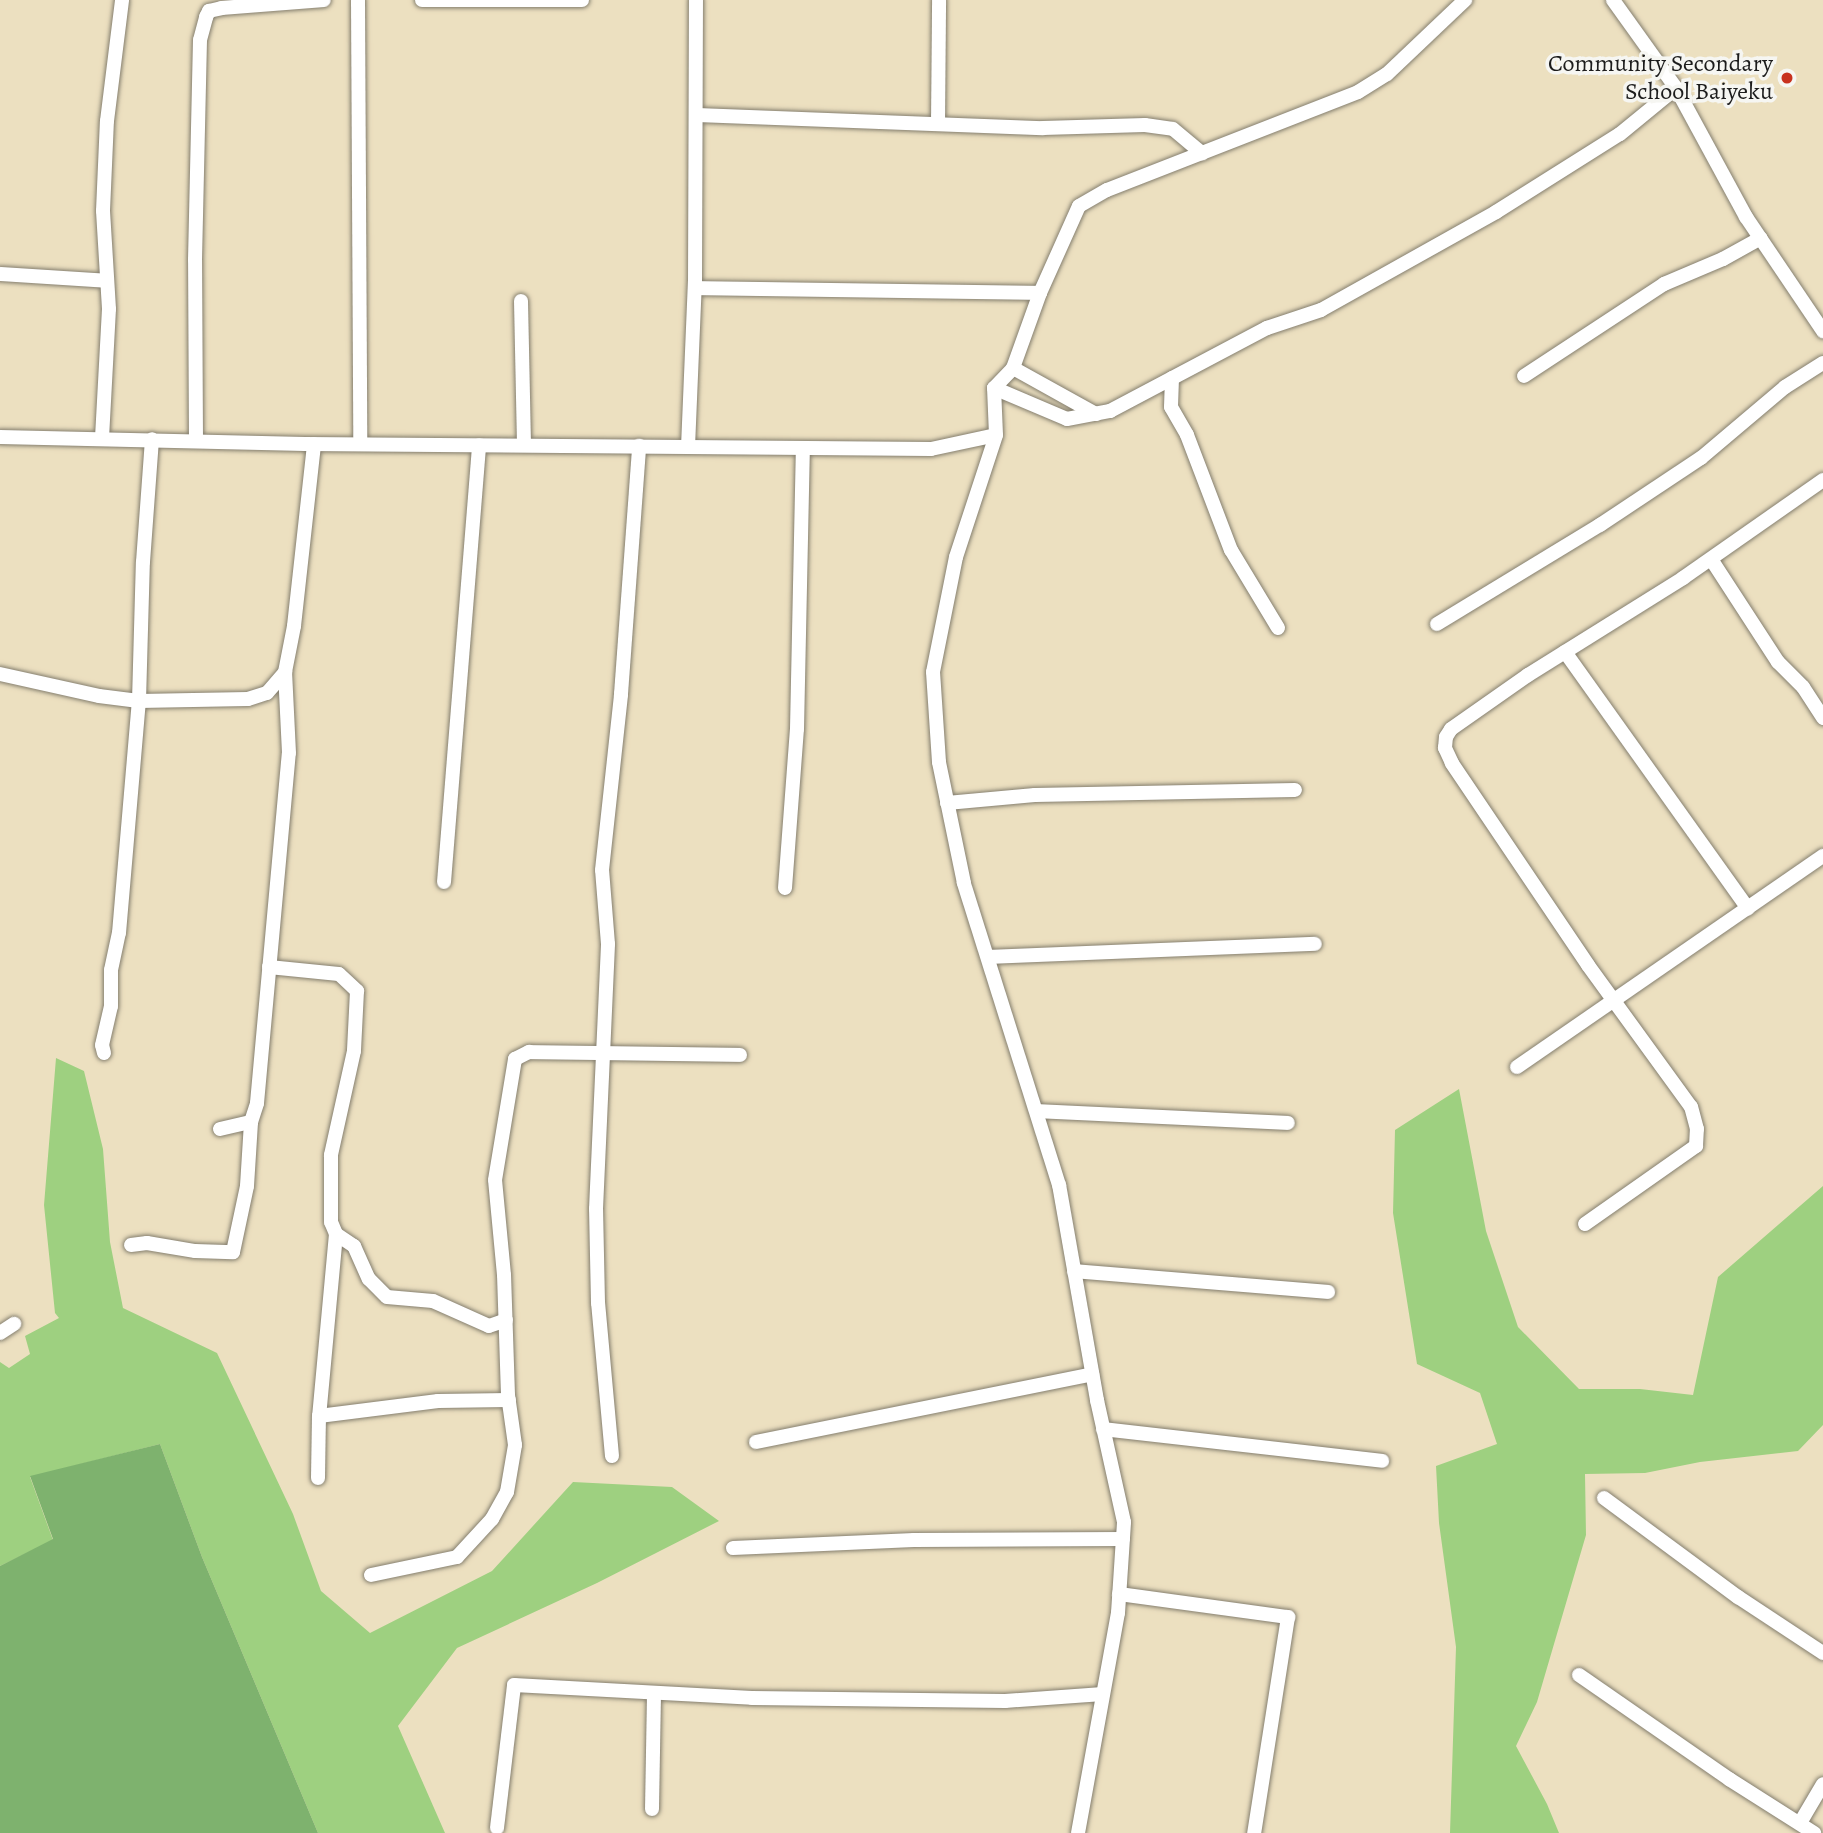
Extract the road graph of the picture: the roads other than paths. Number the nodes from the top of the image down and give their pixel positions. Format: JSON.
{"nodes":[{"id":1,"x":122,"y":0,"type":"edge"},
{"id":2,"x":324,"y":0,"type":"edge"},
{"id":3,"x":358,"y":0,"type":"edge"},
{"id":4,"x":422,"y":0,"type":"edge"},
{"id":5,"x":582,"y":0,"type":"edge"},
{"id":6,"x":696,"y":0,"type":"edge"},
{"id":7,"x":939,"y":0,"type":"edge"},
{"id":8,"x":1465,"y":0,"type":"edge"},
{"id":9,"x":1613,"y":0,"type":"edge"},
{"id":10,"x":1676,"y":88,"type":"junction"},
{"id":11,"x":697,"y":115,"type":"junction"},
{"id":12,"x":938,"y":124,"type":"junction"},
{"id":13,"x":1202,"y":153,"type":"junction"},
{"id":14,"x":1761,"y":238,"type":"junction"},
{"id":15,"x":0,"y":274,"type":"edge"},
{"id":16,"x":107,"y":281,"type":"junction"},
{"id":17,"x":695,"y":288,"type":"junction"},
{"id":18,"x":1040,"y":293,"type":"junction"},
{"id":19,"x":521,"y":301,"type":"dead end"},
{"id":20,"x":1823,"y":331,"type":"edge"},
{"id":21,"x":1823,"y":363,"type":"edge"},
{"id":22,"x":1013,"y":368,"type":"junction"},
{"id":23,"x":1524,"y":376,"type":"dead end"},
{"id":24,"x":1172,"y":377,"type":"junction"},
{"id":25,"x":994,"y":388,"type":"junction"},
{"id":26,"x":1144,"y":393,"type":"junction"},
{"id":27,"x":1171,"y":407,"type":"junction"},
{"id":28,"x":1096,"y":414,"type":"junction"},
{"id":29,"x":996,"y":435,"type":"junction"},
{"id":30,"x":0,"y":437,"type":"edge"},
{"id":31,"x":102,"y":438,"type":"junction"},
{"id":32,"x":152,"y":439,"type":"junction"},
{"id":33,"x":196,"y":440,"type":"junction"},
{"id":34,"x":314,"y":444,"type":"junction"},
{"id":35,"x":360,"y":444,"type":"junction"},
{"id":36,"x":480,"y":444,"type":"junction"},
{"id":37,"x":524,"y":445,"type":"junction"},
{"id":38,"x":639,"y":446,"type":"junction"},
{"id":39,"x":688,"y":447,"type":"junction"},
{"id":40,"x":803,"y":448,"type":"junction"},
{"id":41,"x":1823,"y":480,"type":"edge"},
{"id":42,"x":1711,"y":559,"type":"junction"},
{"id":43,"x":1437,"y":624,"type":"dead end"},
{"id":44,"x":1278,"y":628,"type":"dead end"},
{"id":45,"x":1565,"y":652,"type":"junction"},
{"id":46,"x":285,"y":672,"type":"junction"},
{"id":47,"x":0,"y":674,"type":"edge"},
{"id":48,"x":139,"y":701,"type":"junction"},
{"id":49,"x":1823,"y":718,"type":"edge"},
{"id":50,"x":1295,"y":790,"type":"dead end"},
{"id":51,"x":947,"y":803,"type":"junction"},
{"id":52,"x":1823,"y":856,"type":"edge"},
{"id":53,"x":444,"y":882,"type":"dead end"},
{"id":54,"x":785,"y":888,"type":"dead end"},
{"id":55,"x":1748,"y":909,"type":"junction"},
{"id":56,"x":1315,"y":944,"type":"dead end"},
{"id":57,"x":988,"y":957,"type":"junction"},
{"id":58,"x":270,"y":967,"type":"junction"},
{"id":59,"x":1621,"y":998,"type":"junction"},
{"id":60,"x":104,"y":1053,"type":"dead end"},
{"id":61,"x":602,"y":1054,"type":"junction"},
{"id":62,"x":740,"y":1055,"type":"dead end"},
{"id":63,"x":1517,"y":1067,"type":"dead end"},
{"id":64,"x":1037,"y":1111,"type":"junction"},
{"id":65,"x":251,"y":1122,"type":"junction"},
{"id":66,"x":1288,"y":1123,"type":"dead end"},
{"id":67,"x":220,"y":1129,"type":"dead end"},
{"id":68,"x":1585,"y":1224,"type":"dead end"},
{"id":69,"x":336,"y":1234,"type":"junction"},
{"id":70,"x":131,"y":1245,"type":"dead end"},
{"id":71,"x":1074,"y":1271,"type":"junction"},
{"id":72,"x":1328,"y":1292,"type":"dead end"},
{"id":73,"x":506,"y":1320,"type":"junction"},
{"id":74,"x":14,"y":1324,"type":"dead end"},
{"id":75,"x":0,"y":1333,"type":"edge"},
{"id":76,"x":1092,"y":1374,"type":"junction"},
{"id":77,"x":509,"y":1400,"type":"junction"},
{"id":78,"x":319,"y":1416,"type":"junction"},
{"id":79,"x":1103,"y":1429,"type":"junction"},
{"id":80,"x":755,"y":1442,"type":"dead end"},
{"id":81,"x":612,"y":1456,"type":"dead end"},
{"id":82,"x":1382,"y":1461,"type":"dead end"},
{"id":83,"x":318,"y":1478,"type":"dead end"},
{"id":84,"x":1604,"y":1498,"type":"dead end"},
{"id":85,"x":1123,"y":1538,"type":"junction"},
{"id":86,"x":733,"y":1548,"type":"dead end"},
{"id":87,"x":371,"y":1575,"type":"dead end"},
{"id":88,"x":1119,"y":1594,"type":"junction"},
{"id":89,"x":1823,"y":1653,"type":"edge"},
{"id":90,"x":1579,"y":1675,"type":"dead end"},
{"id":91,"x":654,"y":1693,"type":"junction"},
{"id":92,"x":1103,"y":1694,"type":"junction"},
{"id":93,"x":1823,"y":1784,"type":"edge"},
{"id":94,"x":652,"y":1809,"type":"dead end"},
{"id":95,"x":1800,"y":1824,"type":"junction"},
{"id":96,"x":497,"y":1828,"type":"dead end"},
{"id":97,"x":1078,"y":1833,"type":"edge"},
{"id":98,"x":1254,"y":1833,"type":"edge"},
{"id":99,"x":1814,"y":1833,"type":"edge"}],
"edges":[{"from":1,"to":16,"type":"street"},
{"from":2,"to":33,"type":"street"},
{"from":3,"to":35,"type":"street"},
{"from":4,"to":5,"type":"street"},
{"from":6,"to":11,"type":"street"},
{"from":7,"to":12,"type":"street"},
{"from":8,"to":13,"type":"street"},
{"from":9,"to":10,"type":"street"},
{"from":10,"to":14,"type":"street"},
{"from":10,"to":24,"type":"street"},
{"from":11,"to":12,"type":"street"},
{"from":11,"to":17,"type":"street"},
{"from":12,"to":13,"type":"street"},
{"from":13,"to":18,"type":"street"},
{"from":14,"to":20,"type":"street"},
{"from":14,"to":23,"type":"street"},
{"from":15,"to":16,"type":"street"},
{"from":16,"to":31,"type":"street"},
{"from":17,"to":18,"type":"street"},
{"from":17,"to":39,"type":"street"},
{"from":18,"to":22,"type":"street"},
{"from":19,"to":37,"type":"street"},
{"from":21,"to":43,"type":"street"},
{"from":22,"to":25,"type":"street"},
{"from":22,"to":28,"type":"street"},
{"from":24,"to":26,"type":"street"},
{"from":24,"to":27,"type":"street"},
{"from":25,"to":28,"type":"street"},
{"from":25,"to":29,"type":"street"},
{"from":26,"to":27,"type":"street"},
{"from":26,"to":28,"type":"street"},
{"from":27,"to":44,"type":"street"},
{"from":29,"to":40,"type":"street"},
{"from":29,"to":51,"type":"street"},
{"from":30,"to":31,"type":"street"},
{"from":31,"to":32,"type":"street"},
{"from":32,"to":33,"type":"street"},
{"from":32,"to":48,"type":"street"},
{"from":33,"to":34,"type":"street"},
{"from":34,"to":35,"type":"street"},
{"from":34,"to":46,"type":"street"},
{"from":35,"to":36,"type":"street"},
{"from":36,"to":37,"type":"street"},
{"from":36,"to":53,"type":"street"},
{"from":37,"to":38,"type":"street"},
{"from":38,"to":39,"type":"street"},
{"from":38,"to":61,"type":"street"},
{"from":39,"to":40,"type":"street"},
{"from":40,"to":54,"type":"street"},
{"from":41,"to":42,"type":"street"},
{"from":42,"to":45,"type":"street"},
{"from":42,"to":49,"type":"street"},
{"from":45,"to":55,"type":"street"},
{"from":45,"to":59,"type":"street"},
{"from":46,"to":48,"type":"street"},
{"from":46,"to":58,"type":"street"},
{"from":47,"to":48,"type":"street"},
{"from":48,"to":60,"type":"street"},
{"from":50,"to":51,"type":"street"},
{"from":51,"to":57,"type":"street"},
{"from":52,"to":55,"type":"street"},
{"from":55,"to":59,"type":"street"},
{"from":56,"to":57,"type":"street"},
{"from":57,"to":64,"type":"street"},
{"from":58,"to":65,"type":"street"},
{"from":58,"to":69,"type":"street"},
{"from":59,"to":63,"type":"street"},
{"from":59,"to":68,"type":"street"},
{"from":61,"to":62,"type":"street"},
{"from":61,"to":73,"type":"street"},
{"from":61,"to":81,"type":"street"},
{"from":64,"to":66,"type":"street"},
{"from":64,"to":71,"type":"street"},
{"from":65,"to":67,"type":"street"},
{"from":65,"to":70,"type":"street"},
{"from":69,"to":73,"type":"street"},
{"from":69,"to":78,"type":"street"},
{"from":71,"to":72,"type":"street"},
{"from":71,"to":76,"type":"street"},
{"from":73,"to":77,"type":"street"},
{"from":74,"to":75,"type":"street"},
{"from":76,"to":79,"type":"street"},
{"from":76,"to":80,"type":"street"},
{"from":77,"to":78,"type":"street"},
{"from":77,"to":87,"type":"street"},
{"from":78,"to":83,"type":"street"},
{"from":79,"to":82,"type":"street"},
{"from":79,"to":85,"type":"street"},
{"from":84,"to":89,"type":"street"},
{"from":85,"to":86,"type":"street"},
{"from":85,"to":88,"type":"street"},
{"from":88,"to":92,"type":"street"},
{"from":88,"to":98,"type":"street"},
{"from":90,"to":95,"type":"street"},
{"from":91,"to":92,"type":"street"},
{"from":91,"to":94,"type":"street"},
{"from":91,"to":96,"type":"street"},
{"from":92,"to":97,"type":"street"},
{"from":93,"to":95,"type":"street"},
{"from":95,"to":99,"type":"street"}]}
